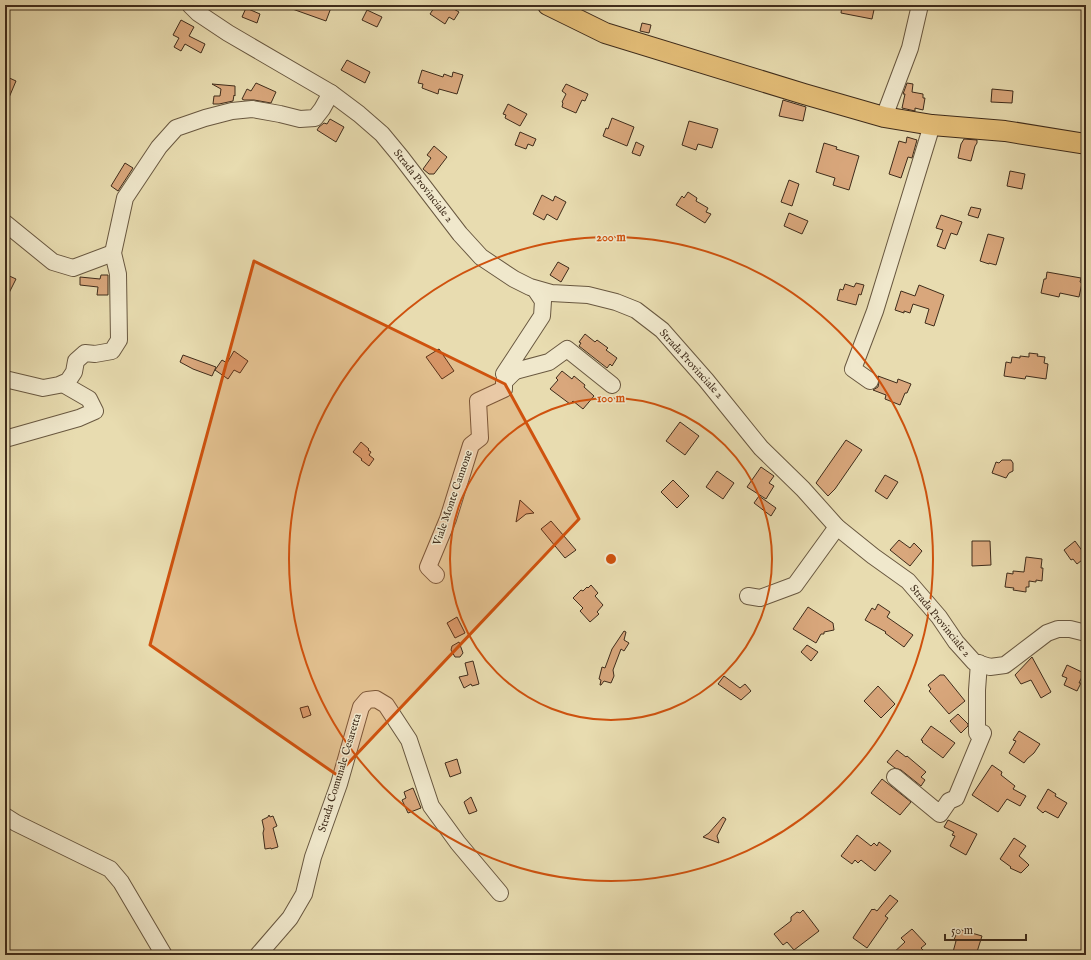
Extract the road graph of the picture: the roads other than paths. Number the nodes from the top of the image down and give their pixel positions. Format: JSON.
{"nodes":[{"id":1,"x":190,"y":5,"type":"edge"},
{"id":2,"x":548,"y":5,"type":"edge"},
{"id":3,"x":920,"y":5,"type":"edge"},
{"id":4,"x":331,"y":93,"type":"junction"},
{"id":5,"x":884,"y":117,"type":"junction"},
{"id":6,"x":932,"y":125,"type":"junction"},
{"id":7,"x":1086,"y":144,"type":"edge"},
{"id":8,"x":5,"y":223,"type":"edge"},
{"id":9,"x":113,"y":253,"type":"junction"},
{"id":10,"x":535,"y":289,"type":"junction"},
{"id":11,"x":515,"y":371,"type":"junction"},
{"id":12,"x":5,"y":379,"type":"edge"},
{"id":13,"x":870,"y":381,"type":"dead end"},
{"id":14,"x":63,"y":384,"type":"junction"},
{"id":15,"x":612,"y":385,"type":"dead end"},
{"id":16,"x":5,"y":439,"type":"edge"},
{"id":17,"x":837,"y":527,"type":"junction"},
{"id":18,"x":436,"y":575,"type":"dead end"},
{"id":19,"x":748,"y":596,"type":"dead end"},
{"id":20,"x":1086,"y":633,"type":"edge"},
{"id":21,"x":979,"y":663,"type":"junction"},
{"id":22,"x":895,"y":777,"type":"dead end"},
{"id":23,"x":5,"y":816,"type":"edge"},
{"id":24,"x":500,"y":894,"type":"dead end"},
{"id":25,"x":164,"y":955,"type":"edge"},
{"id":26,"x":258,"y":955,"type":"edge"}],
"edges":[{"from":1,"to":4,"type":"street","name":"Strada Provinciale 2"},
{"from":2,"to":5,"type":"main road"},
{"from":3,"to":5,"type":"street"},
{"from":4,"to":9,"type":"street"},
{"from":4,"to":10,"type":"street","name":"Strada Provinciale 2"},
{"from":5,"to":6,"type":"main road"},
{"from":6,"to":7,"type":"main road"},
{"from":6,"to":13,"type":"street"},
{"from":8,"to":9,"type":"street"},
{"from":9,"to":14,"type":"street"},
{"from":10,"to":11,"type":"street"},
{"from":10,"to":17,"type":"street","name":"Strada Provinciale 2"},
{"from":11,"to":15,"type":"street"},
{"from":11,"to":18,"type":"street","name":"Viale Monte Cannone"},
{"from":12,"to":14,"type":"street"},
{"from":14,"to":16,"type":"street"},
{"from":17,"to":19,"type":"street"},
{"from":17,"to":21,"type":"street","name":"Strada Provinciale 2"},
{"from":20,"to":21,"type":"street","name":"Strada Provinciale 2"},
{"from":21,"to":22,"type":"street"},
{"from":23,"to":25,"type":"street"},
{"from":24,"to":26,"type":"street","name":"Strada Comunale Cesaretta"}]}
